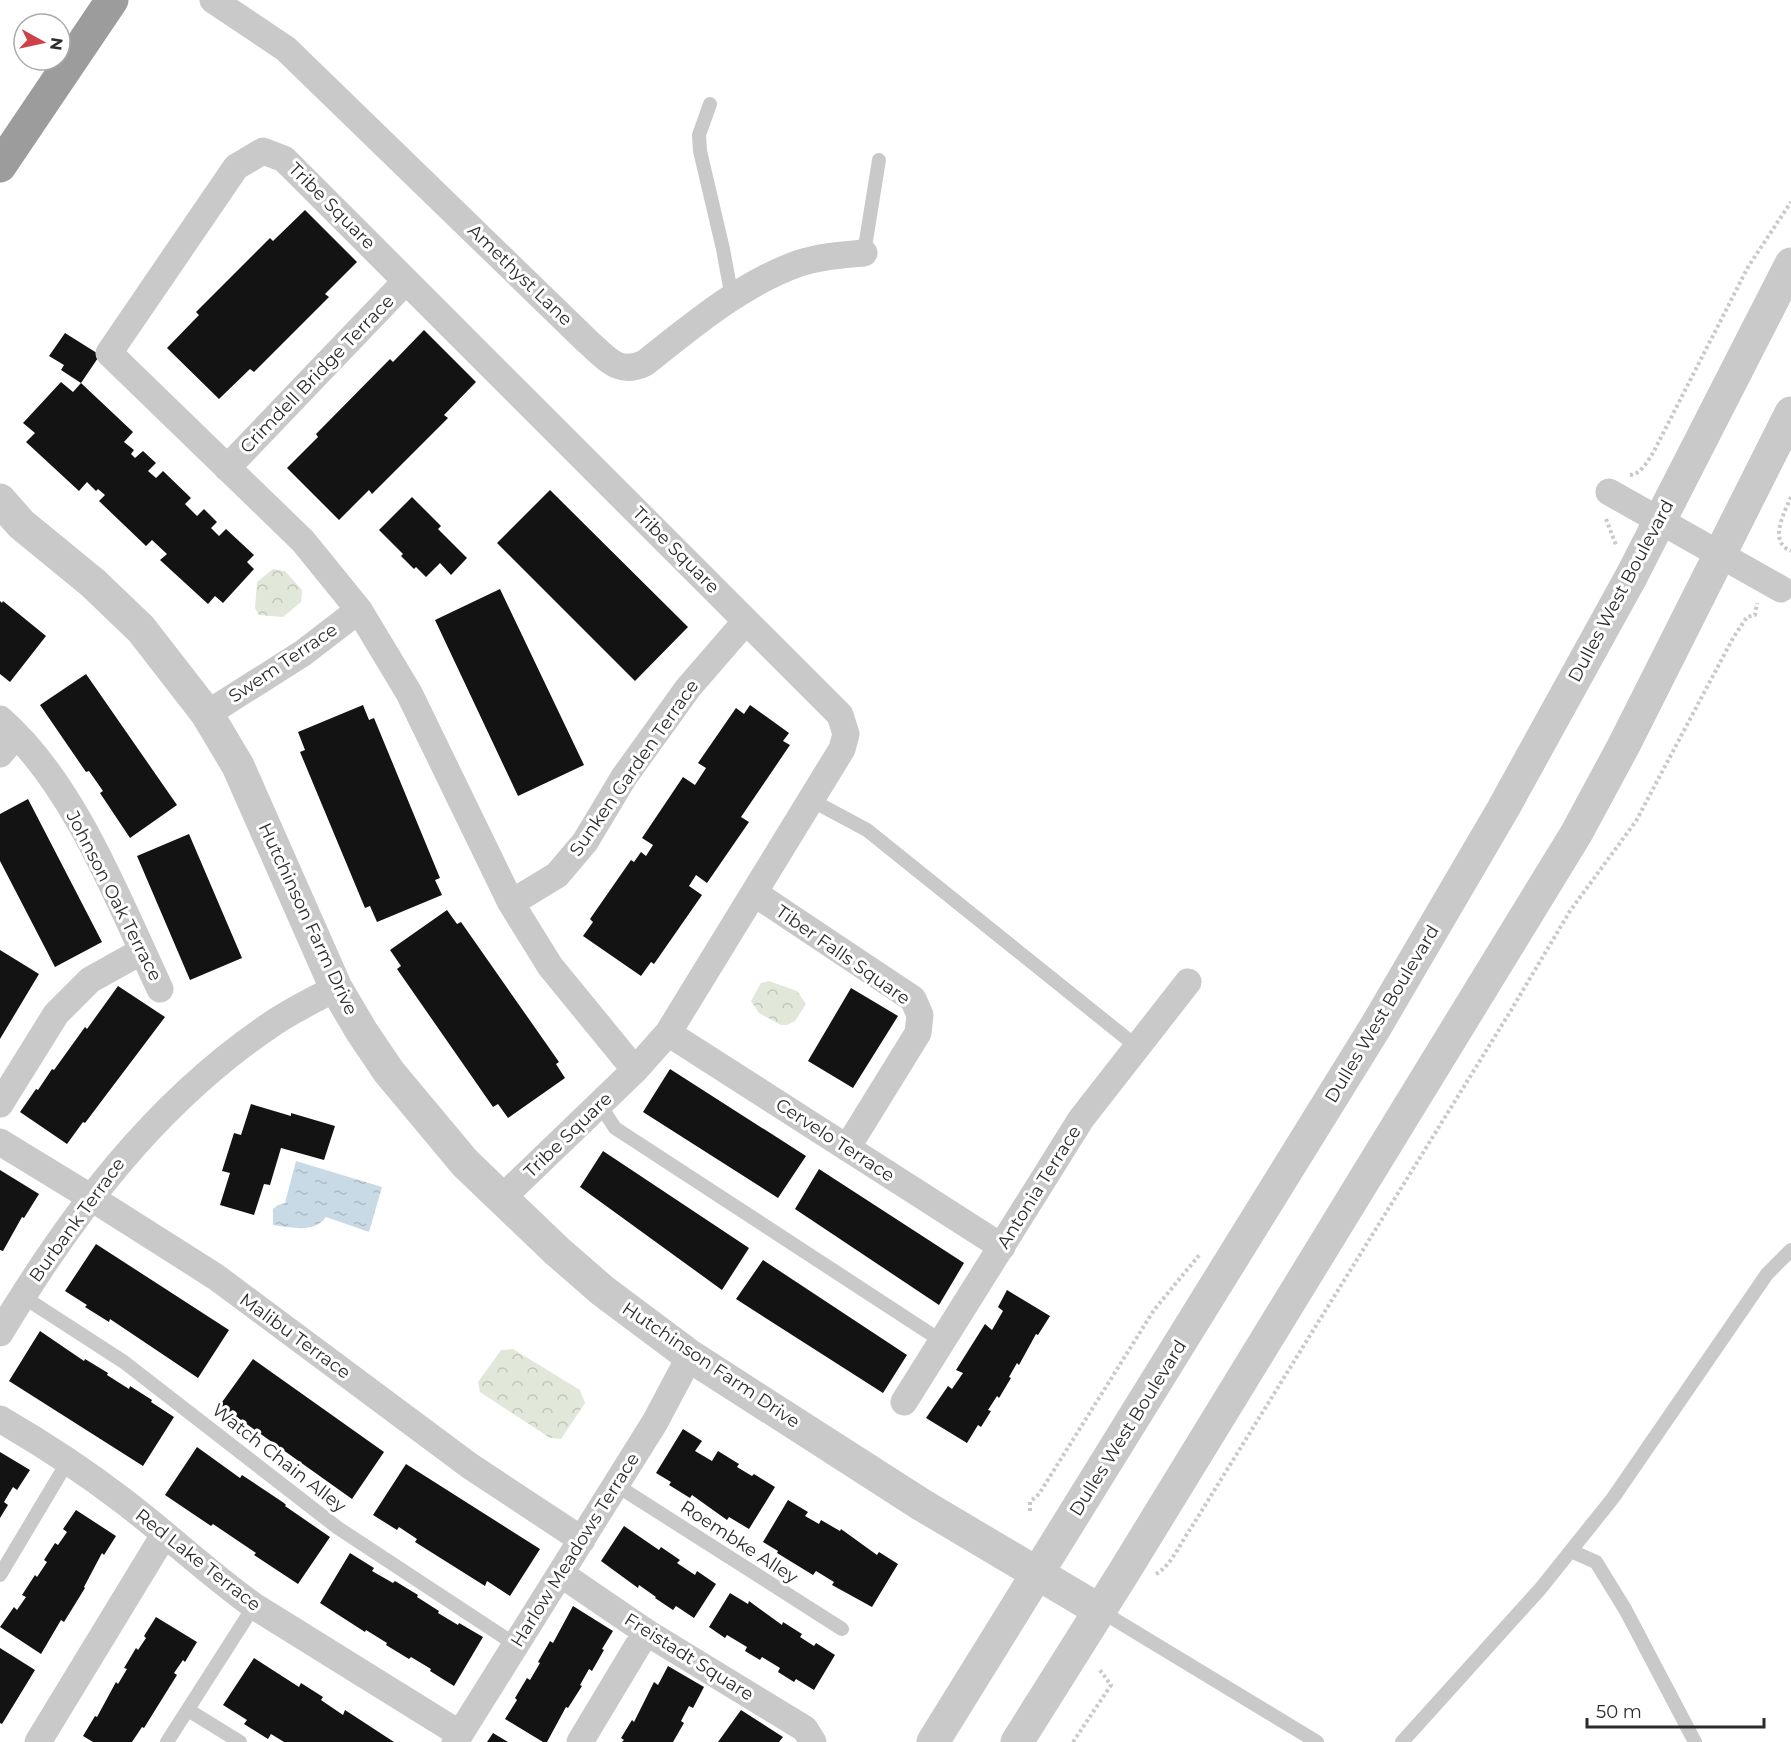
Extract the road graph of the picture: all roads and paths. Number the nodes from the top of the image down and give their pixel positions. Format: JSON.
{"nodes":[{"id":1,"x":112,"y":0,"type":"edge"},
{"id":2,"x":213,"y":0,"type":"edge"},
{"id":3,"x":710,"y":104,"type":"dead end"},
{"id":4,"x":879,"y":159,"type":"dead end"},
{"id":5,"x":0,"y":166,"type":"edge"},
{"id":6,"x":1791,"y":202,"type":"edge"},
{"id":7,"x":864,"y":253,"type":"joint"},
{"id":8,"x":1791,"y":264,"type":"edge"},
{"id":9,"x":406,"y":281,"type":"junction"},
{"id":10,"x":732,"y":298,"type":"junction"},
{"id":11,"x":1791,"y":413,"type":"edge"},
{"id":12,"x":227,"y":468,"type":"junction"},
{"id":13,"x":1613,"y":494,"type":"junction"},
{"id":14,"x":1791,"y":497,"type":"edge"},
{"id":15,"x":0,"y":500,"type":"edge"},
{"id":16,"x":11,"y":520,"type":"edge"},
{"id":17,"x":1659,"y":520,"type":"junction"},
{"id":18,"x":1615,"y":551,"type":"dead end"},
{"id":19,"x":1791,"y":551,"type":"edge"},
{"id":20,"x":1720,"y":555,"type":"junction"},
{"id":21,"x":1769,"y":594,"type":"joint"},
{"id":22,"x":358,"y":610,"type":"junction"},
{"id":23,"x":746,"y":621,"type":"junction"},
{"id":24,"x":207,"y":714,"type":"junction"},
{"id":25,"x":5,"y":736,"type":"edge"},
{"id":26,"x":811,"y":800,"type":"junction"},
{"id":27,"x":754,"y":893,"type":"junction"},
{"id":28,"x":511,"y":903,"type":"junction"},
{"id":29,"x":142,"y":951,"type":"junction"},
{"id":30,"x":1188,"y":982,"type":"dead end"},
{"id":31,"x":336,"y":988,"type":"junction"},
{"id":32,"x":160,"y":989,"type":"dead end"},
{"id":33,"x":668,"y":1033,"type":"junction"},
{"id":34,"x":1136,"y":1046,"type":"junction"},
{"id":35,"x":635,"y":1070,"type":"junction"},
{"id":36,"x":0,"y":1104,"type":"edge"},
{"id":37,"x":600,"y":1105,"type":"junction"},
{"id":38,"x":0,"y":1142,"type":"edge"},
{"id":39,"x":847,"y":1148,"type":"junction"},
{"id":40,"x":90,"y":1197,"type":"junction"},
{"id":41,"x":501,"y":1199,"type":"junction"},
{"id":42,"x":1002,"y":1247,"type":"junction"},
{"id":43,"x":1205,"y":1247,"type":"dead end"},
{"id":44,"x":1791,"y":1250,"type":"edge"},
{"id":45,"x":22,"y":1296,"type":"junction"},
{"id":46,"x":0,"y":1333,"type":"edge"},
{"id":47,"x":943,"y":1342,"type":"junction"},
{"id":48,"x":690,"y":1356,"type":"junction"},
{"id":49,"x":904,"y":1402,"type":"dead end"},
{"id":50,"x":0,"y":1419,"type":"edge"},
{"id":51,"x":68,"y":1461,"type":"junction"},
{"id":52,"x":616,"y":1485,"type":"junction"},
{"id":53,"x":1030,"y":1511,"type":"dead end"},
{"id":54,"x":165,"y":1535,"type":"junction"},
{"id":55,"x":582,"y":1540,"type":"junction"},
{"id":56,"x":1571,"y":1551,"type":"junction"},
{"id":57,"x":1038,"y":1573,"type":"junction"},
{"id":58,"x":561,"y":1574,"type":"junction"},
{"id":59,"x":0,"y":1575,"type":"edge"},
{"id":60,"x":1154,"y":1575,"type":"dead end"},
{"id":61,"x":254,"y":1606,"type":"junction"},
{"id":62,"x":1099,"y":1610,"type":"junction"},
{"id":63,"x":842,"y":1629,"type":"dead end"},
{"id":64,"x":646,"y":1632,"type":"junction"},
{"id":65,"x":516,"y":1645,"type":"junction"},
{"id":66,"x":1099,"y":1669,"type":"dead end"},
{"id":67,"x":188,"y":1710,"type":"junction"},
{"id":68,"x":457,"y":1738,"type":"edge"},
{"id":69,"x":38,"y":1742,"type":"edge"},
{"id":70,"x":168,"y":1742,"type":"edge"},
{"id":71,"x":240,"y":1742,"type":"edge"},
{"id":72,"x":580,"y":1742,"type":"edge"},
{"id":73,"x":813,"y":1742,"type":"edge"},
{"id":74,"x":933,"y":1742,"type":"edge"},
{"id":75,"x":1017,"y":1742,"type":"edge"},
{"id":76,"x":1073,"y":1742,"type":"edge"},
{"id":77,"x":1317,"y":1742,"type":"edge"},
{"id":78,"x":1402,"y":1742,"type":"edge"},
{"id":79,"x":1695,"y":1742,"type":"edge"}],
"edges":[{"from":1,"to":5,"type":"highway"},
{"from":2,"to":10,"type":"street","name":"Amethyst Lane"},
{"from":3,"to":10,"type":"lane"},
{"from":4,"to":7,"type":"lane"},
{"from":6,"to":13,"type":"path"},
{"from":7,"to":10,"type":"street","name":"Amethyst Lane"},
{"from":8,"to":17,"type":"street","name":"Dulles West Boulevard"},
{"from":9,"to":12,"type":"street","name":"Crimdell Bridge Terrace"},
{"from":9,"to":12,"type":"street","name":"Tribe Square"},
{"from":9,"to":23,"type":"street","name":"Tribe Square"},
{"from":11,"to":20,"type":"street"},
{"from":12,"to":22,"type":"street","name":"Tribe Square"},
{"from":13,"to":17,"type":"street"},
{"from":13,"to":18,"type":"path"},
{"from":14,"to":19,"type":"path"},
{"from":15,"to":16,"type":"street","name":"Hutchinson Farm Drive"},
{"from":16,"to":24,"type":"street","name":"Hutchinson Farm Drive"},
{"from":17,"to":20,"type":"street"},
{"from":17,"to":57,"type":"street","name":"Dulles West Boulevard"},
{"from":20,"to":21,"type":"street"},
{"from":20,"to":62,"type":"street"},
{"from":21,"to":60,"type":"path"},
{"from":22,"to":24,"type":"street","name":"Swem Terrace"},
{"from":22,"to":28,"type":"street","name":"Tribe Square"},
{"from":23,"to":26,"type":"street","name":"Tribe Square"},
{"from":23,"to":28,"type":"street","name":"Sunken Garden Terrace"},
{"from":24,"to":31,"type":"street","name":"Hutchinson Farm Drive"},
{"from":25,"to":29,"type":"street","name":"Johnson Oak Terrace"},
{"from":26,"to":27,"type":"street","name":"Tribe Square"},
{"from":26,"to":34,"type":"lane"},
{"from":27,"to":33,"type":"street","name":"Tribe Square"},
{"from":27,"to":39,"type":"street","name":"Tiber Falls Square"},
{"from":28,"to":35,"type":"street","name":"Tribe Square"},
{"from":29,"to":32,"type":"street","name":"Johnson Oak Terrace"},
{"from":29,"to":36,"type":"street"},
{"from":30,"to":34,"type":"street","name":"Antonia Terrace"},
{"from":31,"to":40,"type":"street","name":"Burbank Terrace"},
{"from":31,"to":41,"type":"street","name":"Hutchinson Farm Drive"},
{"from":33,"to":35,"type":"street","name":"Tribe Square"},
{"from":33,"to":39,"type":"street","name":"Cervelo Terrace"},
{"from":34,"to":42,"type":"street","name":"Antonia Terrace"},
{"from":35,"to":37,"type":"street","name":"Tribe Square"},
{"from":37,"to":41,"type":"street","name":"Tribe Square"},
{"from":37,"to":47,"type":"lane"},
{"from":38,"to":40,"type":"street","name":"Malibu Terrace"},
{"from":39,"to":42,"type":"street","name":"Cervelo Terrace"},
{"from":40,"to":45,"type":"street","name":"Burbank Terrace"},
{"from":40,"to":55,"type":"street","name":"Malibu Terrace"},
{"from":41,"to":48,"type":"street","name":"Hutchinson Farm Drive"},
{"from":42,"to":47,"type":"street","name":"Antonia Terrace"},
{"from":43,"to":53,"type":"path"},
{"from":44,"to":56,"type":"lane"},
{"from":45,"to":46,"type":"street","name":"Burbank Terrace"},
{"from":45,"to":65,"type":"lane","name":"Watch Chain Alley"},
{"from":47,"to":49,"type":"street","name":"Antonia Terrace"},
{"from":48,"to":52,"type":"street","name":"Harlow Meadows Terrace"},
{"from":48,"to":57,"type":"street","name":"Hutchinson Farm Drive"},
{"from":50,"to":51,"type":"street","name":"Red Lake Terrace"},
{"from":51,"to":54,"type":"street","name":"Red Lake Terrace"},
{"from":51,"to":59,"type":"lane"},
{"from":52,"to":55,"type":"street","name":"Harlow Meadows Terrace"},
{"from":52,"to":63,"type":"lane","name":"Roembke Alley"},
{"from":54,"to":61,"type":"street","name":"Red Lake Terrace"},
{"from":54,"to":69,"type":"street"},
{"from":55,"to":58,"type":"street","name":"Harlow Meadows Terrace"},
{"from":56,"to":78,"type":"lane"},
{"from":56,"to":79,"type":"lane"},
{"from":57,"to":62,"type":"street","name":"Hutchinson Farm Drive"},
{"from":57,"to":74,"type":"street","name":"Dulles West Boulevard"},
{"from":58,"to":64,"type":"street","name":"Freistadt Square"},
{"from":58,"to":65,"type":"street","name":"Harlow Meadows Terrace"},
{"from":61,"to":67,"type":"lane"},
{"from":61,"to":68,"type":"street","name":"Red Lake Terrace"},
{"from":62,"to":75,"type":"street"},
{"from":62,"to":77,"type":"lane"},
{"from":64,"to":72,"type":"street"},
{"from":64,"to":73,"type":"street","name":"Freistadt Square"},
{"from":65,"to":68,"type":"street","name":"Harlow Meadows Terrace"},
{"from":66,"to":76,"type":"path"},
{"from":67,"to":70,"type":"lane"},
{"from":67,"to":71,"type":"lane"}]}
